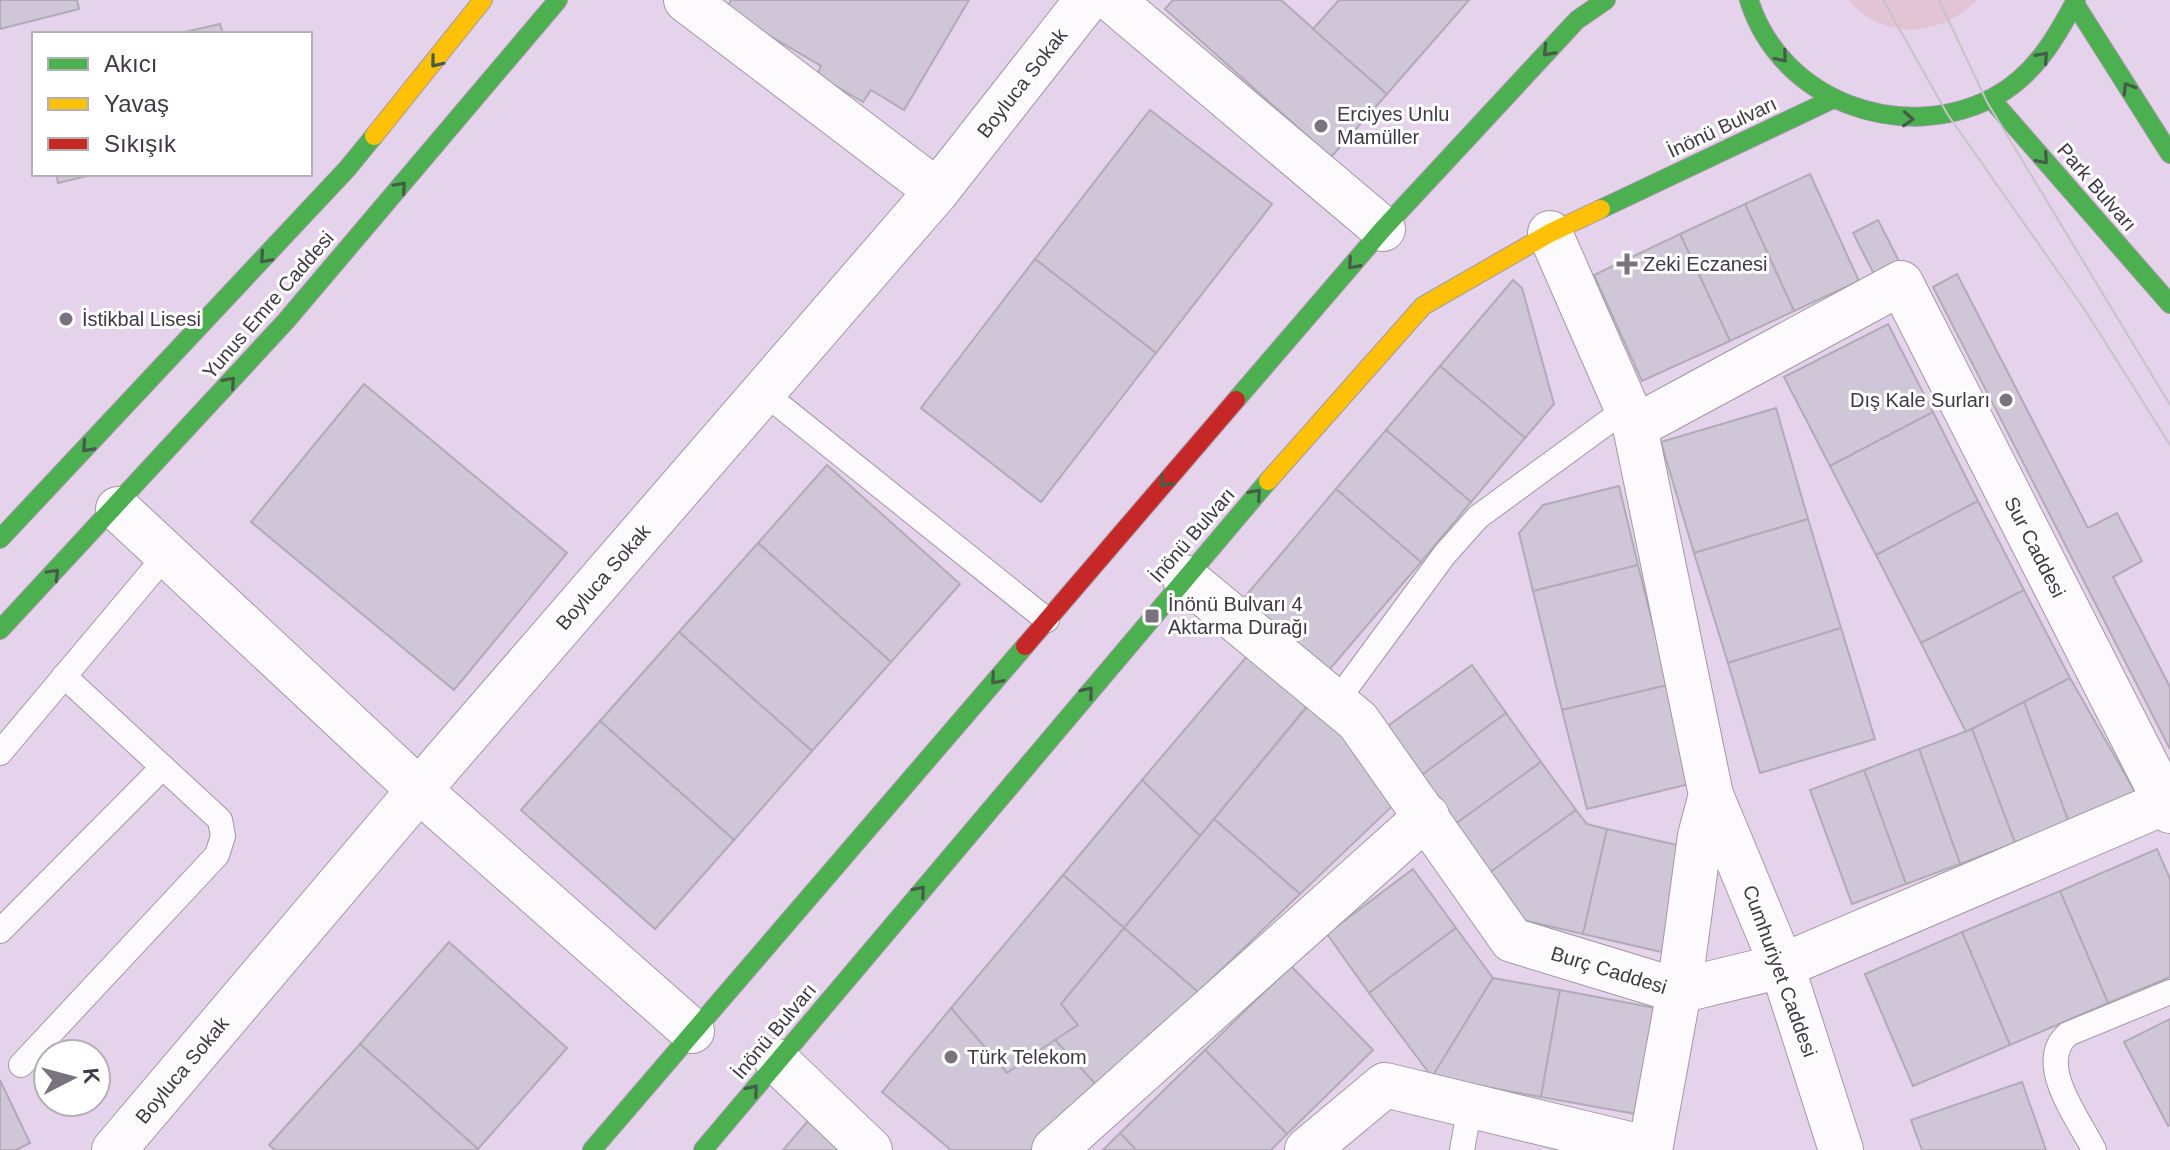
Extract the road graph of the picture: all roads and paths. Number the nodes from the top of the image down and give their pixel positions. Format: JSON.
{"nodes":[{"id":1,"x":483,"y":0,"type":"edge"},
{"id":2,"x":558,"y":0,"type":"edge"},
{"id":3,"x":686,"y":0,"type":"edge"},
{"id":4,"x":1087,"y":0,"type":"edge"},
{"id":5,"x":1112,"y":0,"type":"edge"},
{"id":6,"x":1606,"y":0,"type":"edge"},
{"id":7,"x":1749,"y":0,"type":"edge"},
{"id":8,"x":2075,"y":2,"type":"edge"},
{"id":9,"x":1833,"y":99,"type":"junction"},
{"id":10,"x":1992,"y":100,"type":"junction"},
{"id":11,"x":2170,"y":154,"type":"edge"},
{"id":12,"x":937,"y":191,"type":"junction"},
{"id":13,"x":1383,"y":229,"type":"junction"},
{"id":14,"x":1550,"y":233,"type":"junction"},
{"id":15,"x":2170,"y":304,"type":"edge"},
{"id":16,"x":763,"y":392,"type":"junction"},
{"id":17,"x":1631,"y":417,"type":"junction"},
{"id":18,"x":118,"y":509,"type":"junction"},
{"id":19,"x":0,"y":539,"type":"edge"},
{"id":20,"x":167,"y":554,"type":"junction"},
{"id":21,"x":1184,"y":577,"type":"junction"},
{"id":22,"x":1047,"y":620,"type":"junction"},
{"id":23,"x":0,"y":630,"type":"edge"},
{"id":24,"x":64,"y":676,"type":"junction"},
{"id":25,"x":1336,"y":702,"type":"junction"},
{"id":26,"x":0,"y":753,"type":"edge"},
{"id":27,"x":163,"y":767,"type":"junction"},
{"id":28,"x":419,"y":790,"type":"junction"},
{"id":29,"x":1711,"y":795,"type":"junction"},
{"id":30,"x":2168,"y":807,"type":"edge"},
{"id":31,"x":1427,"y":816,"type":"junction"},
{"id":32,"x":0,"y":931,"type":"edge"},
{"id":33,"x":1782,"y":966,"type":"junction"},
{"id":34,"x":1679,"y":991,"type":"junction"},
{"id":35,"x":2170,"y":992,"type":"edge"},
{"id":36,"x":692,"y":1031,"type":"junction"},
{"id":37,"x":777,"y":1061,"type":"junction"},
{"id":38,"x":21,"y":1065,"type":"dead end"},
{"id":39,"x":1470,"y":1106,"type":"junction"},
{"id":40,"x":114,"y":1150,"type":"edge"},
{"id":41,"x":592,"y":1150,"type":"edge"},
{"id":42,"x":703,"y":1150,"type":"edge"},
{"id":43,"x":870,"y":1150,"type":"edge"},
{"id":44,"x":1054,"y":1150,"type":"edge"},
{"id":45,"x":1307,"y":1150,"type":"edge"},
{"id":46,"x":1462,"y":1150,"type":"edge"},
{"id":47,"x":1650,"y":1150,"type":"edge"},
{"id":48,"x":1841,"y":1150,"type":"edge"},
{"id":49,"x":2094,"y":1150,"type":"edge"}],
"edges":[{"from":1,"to":19,"type":"main road","name":"Yunus Emre Caddesi","one_way":true},
{"from":18,"to":2,"type":"main road","name":"Yunus Emre Caddesi","one_way":true},
{"from":3,"to":12,"type":"street"},
{"from":4,"to":12,"type":"street","name":"Boyluca Sokak"},
{"from":5,"to":13,"type":"street"},
{"from":6,"to":13,"type":"main road","one_way":true},
{"from":7,"to":9,"type":"main road","one_way":true},
{"from":10,"to":8,"type":"main road","one_way":true},
{"from":11,"to":8,"type":"main road","one_way":true},
{"from":9,"to":10,"type":"main road","one_way":true},
{"from":9,"to":14,"type":"main road","name":"İnönü Bulvarı"},
{"from":10,"to":15,"type":"main road","name":"Park Bulvarı","one_way":true},
{"from":12,"to":16,"type":"street","name":"Boyluca Sokak"},
{"from":13,"to":22,"type":"main road","one_way":true},
{"from":14,"to":17,"type":"street","name":"Cumhuriyet Caddesi"},
{"from":21,"to":14,"type":"main road","name":"İnönü Bulvarı","one_way":true},
{"from":16,"to":22,"type":"lane"},
{"from":16,"to":28,"type":"street","name":"Boyluca Sokak"},
{"from":17,"to":25,"type":"lane"},
{"from":17,"to":29,"type":"street","name":"Cumhuriyet Caddesi"},
{"from":17,"to":30,"type":"street","name":"Sur Caddesi"},
{"from":18,"to":20,"type":"street"},
{"from":23,"to":18,"type":"main road","name":"Yunus Emre Caddesi","one_way":true},
{"from":20,"to":24,"type":"lane"},
{"from":20,"to":28,"type":"street"},
{"from":21,"to":25,"type":"street","name":"Burç Caddesi"},
{"from":37,"to":21,"type":"main road","name":"İnönü Bulvarı","one_way":true},
{"from":22,"to":36,"type":"main road","one_way":true},
{"from":24,"to":26,"type":"lane"},
{"from":24,"to":27,"type":"lane"},
{"from":25,"to":31,"type":"street","name":"Burç Caddesi"},
{"from":27,"to":32,"type":"lane"},
{"from":27,"to":38,"type":"lane"},
{"from":28,"to":36,"type":"street"},
{"from":28,"to":40,"type":"street","name":"Boyluca Sokak"},
{"from":29,"to":33,"type":"street","name":"Cumhuriyet Caddesi"},
{"from":29,"to":34,"type":"street"},
{"from":30,"to":33,"type":"street","name":"Burç Caddesi"},
{"from":31,"to":34,"type":"street","name":"Burç Caddesi"},
{"from":31,"to":44,"type":"street"},
{"from":33,"to":34,"type":"street","name":"Burç Caddesi"},
{"from":33,"to":48,"type":"street","name":"Cumhuriyet Caddesi"},
{"from":34,"to":47,"type":"street"},
{"from":35,"to":49,"type":"lane"},
{"from":36,"to":41,"type":"main road"},
{"from":42,"to":37,"type":"main road","name":"İnönü Bulvarı","one_way":true},
{"from":37,"to":43,"type":"street"},
{"from":39,"to":45,"type":"street"},
{"from":39,"to":46,"type":"lane"},
{"from":39,"to":47,"type":"street"}]}
